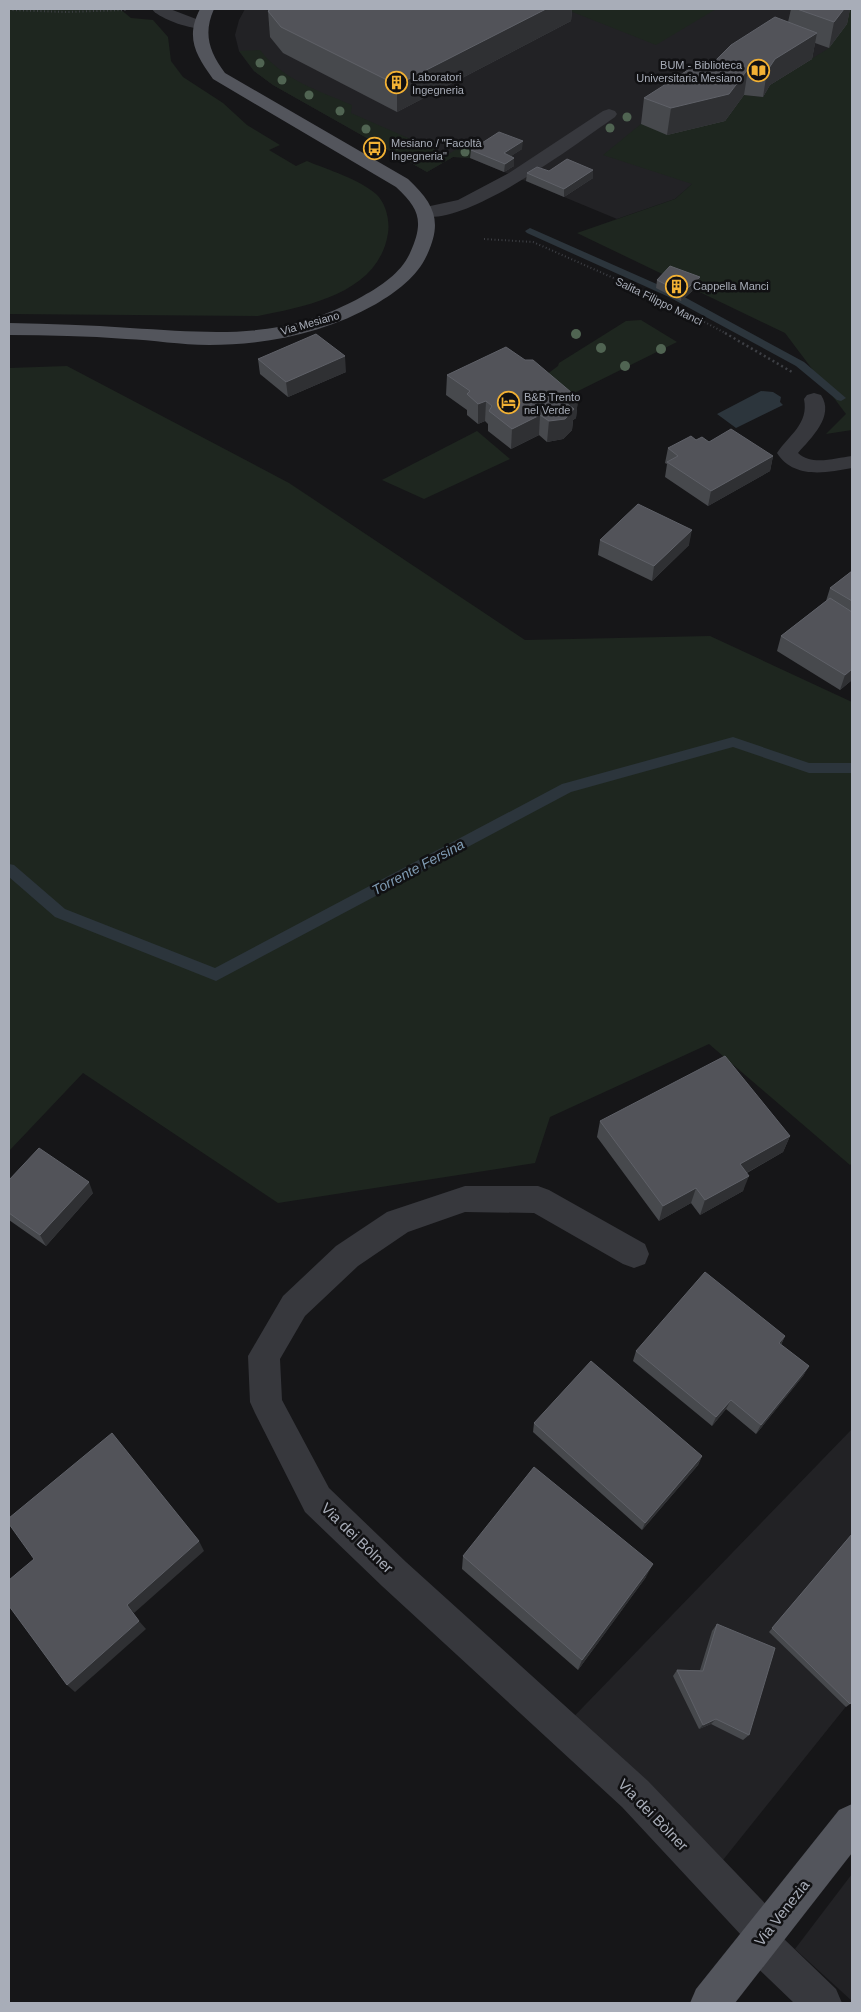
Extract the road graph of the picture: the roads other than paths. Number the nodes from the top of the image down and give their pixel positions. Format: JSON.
{"nodes":[{"id":1,"x":159,"y":9,"type":"edge"},
{"id":2,"x":207,"y":9,"type":"edge"},
{"id":3,"x":199,"y":25,"type":"junction"},
{"id":4,"x":609,"y":114,"type":"dead end"},
{"id":5,"x":427,"y":212,"type":"junction"},
{"id":6,"x":9,"y":329,"type":"edge"},
{"id":7,"x":814,"y":399,"type":"road end"},
{"id":8,"x":852,"y":462,"type":"edge"},
{"id":9,"x":634,"y":1254,"type":"dead end"},
{"id":10,"x":852,"y":1823,"type":"edge"},
{"id":11,"x":763,"y":1937,"type":"junction"},
{"id":12,"x":710,"y":2003,"type":"edge"},
{"id":13,"x":822,"y":2003,"type":"edge"}],
"edges":[{"from":1,"to":3,"type":"street"},
{"from":2,"to":3,"type":"main road"},
{"from":3,"to":5,"type":"main road"},
{"from":4,"to":5,"type":"street"},
{"from":5,"to":6,"type":"main road","name":"Via Mesiano"},
{"from":7,"to":8,"type":"street"},
{"from":9,"to":11,"type":"street","name":"Via dei Bòlner"},
{"from":10,"to":11,"type":"main road","name":"Via Venezia"},
{"from":11,"to":12,"type":"main road","name":"Via Venezia"},
{"from":11,"to":13,"type":"street","name":"Via dei Bòlner"}]}
